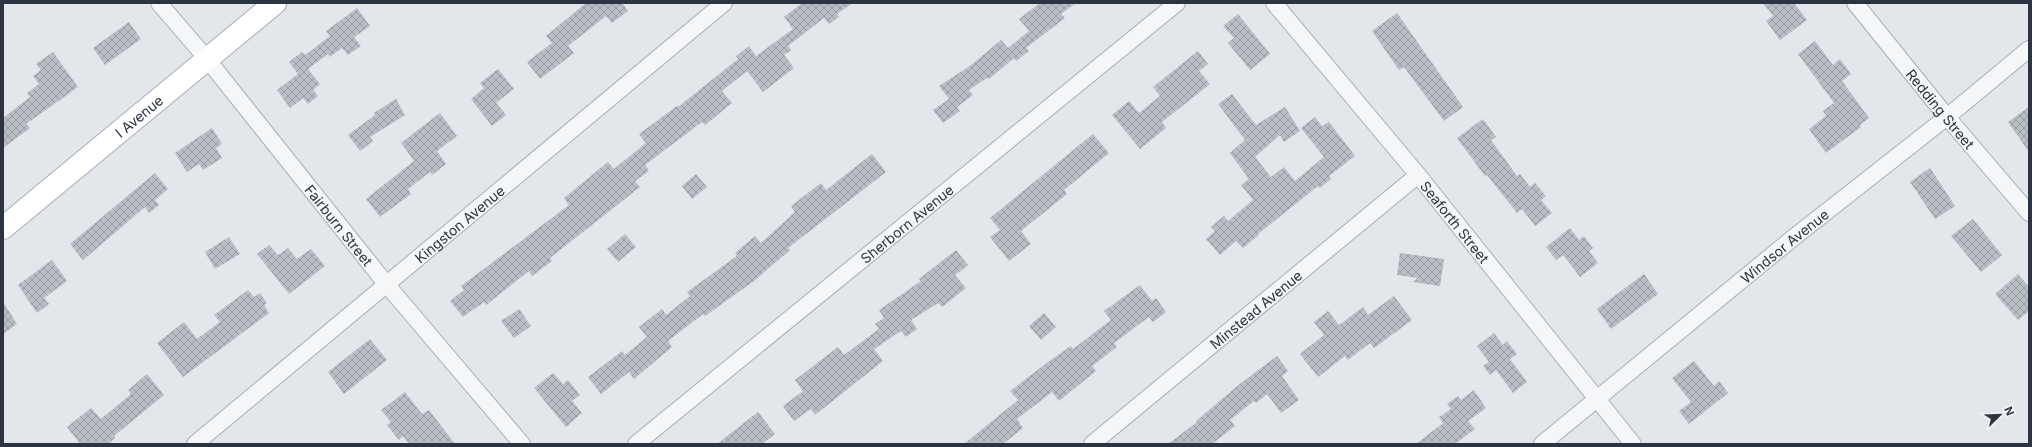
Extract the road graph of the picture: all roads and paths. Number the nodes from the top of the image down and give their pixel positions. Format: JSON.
{"nodes":[{"id":1,"x":159,"y":3,"type":"edge"},
{"id":2,"x":275,"y":3,"type":"edge"},
{"id":3,"x":724,"y":3,"type":"edge"},
{"id":4,"x":1177,"y":3,"type":"edge"},
{"id":5,"x":1274,"y":3,"type":"edge"},
{"id":6,"x":1855,"y":3,"type":"edge"},
{"id":7,"x":2029,"y":49,"type":"edge"},
{"id":8,"x":207,"y":59,"type":"junction"},
{"id":9,"x":1947,"y":117,"type":"junction"},
{"id":10,"x":1418,"y":175,"type":"junction"},
{"id":11,"x":2029,"y":213,"type":"edge"},
{"id":12,"x":3,"y":228,"type":"edge"},
{"id":13,"x":387,"y":285,"type":"junction"},
{"id":14,"x":1596,"y":399,"type":"junction"},
{"id":15,"x":195,"y":444,"type":"edge"},
{"id":16,"x":522,"y":444,"type":"edge"},
{"id":17,"x":636,"y":444,"type":"edge"},
{"id":18,"x":1092,"y":444,"type":"edge"},
{"id":19,"x":1542,"y":444,"type":"edge"},
{"id":20,"x":1633,"y":444,"type":"edge"}],
"edges":[{"from":1,"to":8,"type":"street","name":"Fairburn Street"},
{"from":2,"to":8,"type":"main road","name":"I Avenue"},
{"from":3,"to":13,"type":"street","name":"Kingston Avenue"},
{"from":4,"to":17,"type":"street","name":"Sherborn Avenue"},
{"from":5,"to":10,"type":"street","name":"Seaforth Street"},
{"from":6,"to":9,"type":"street","name":"Redding Street"},
{"from":7,"to":9,"type":"street","name":"Windsor Avenue"},
{"from":8,"to":12,"type":"main road","name":"I Avenue"},
{"from":8,"to":13,"type":"street","name":"Fairburn Street"},
{"from":9,"to":11,"type":"street","name":"Redding Street"},
{"from":9,"to":14,"type":"street","name":"Windsor Avenue"},
{"from":10,"to":14,"type":"street","name":"Seaforth Street"},
{"from":10,"to":18,"type":"street","name":"Minstead Avenue"},
{"from":13,"to":15,"type":"street","name":"Kingston Avenue"},
{"from":13,"to":16,"type":"street","name":"Fairburn Street"},
{"from":14,"to":19,"type":"street","name":"Windsor Avenue"},
{"from":14,"to":20,"type":"street","name":"Seaforth Street"}]}
